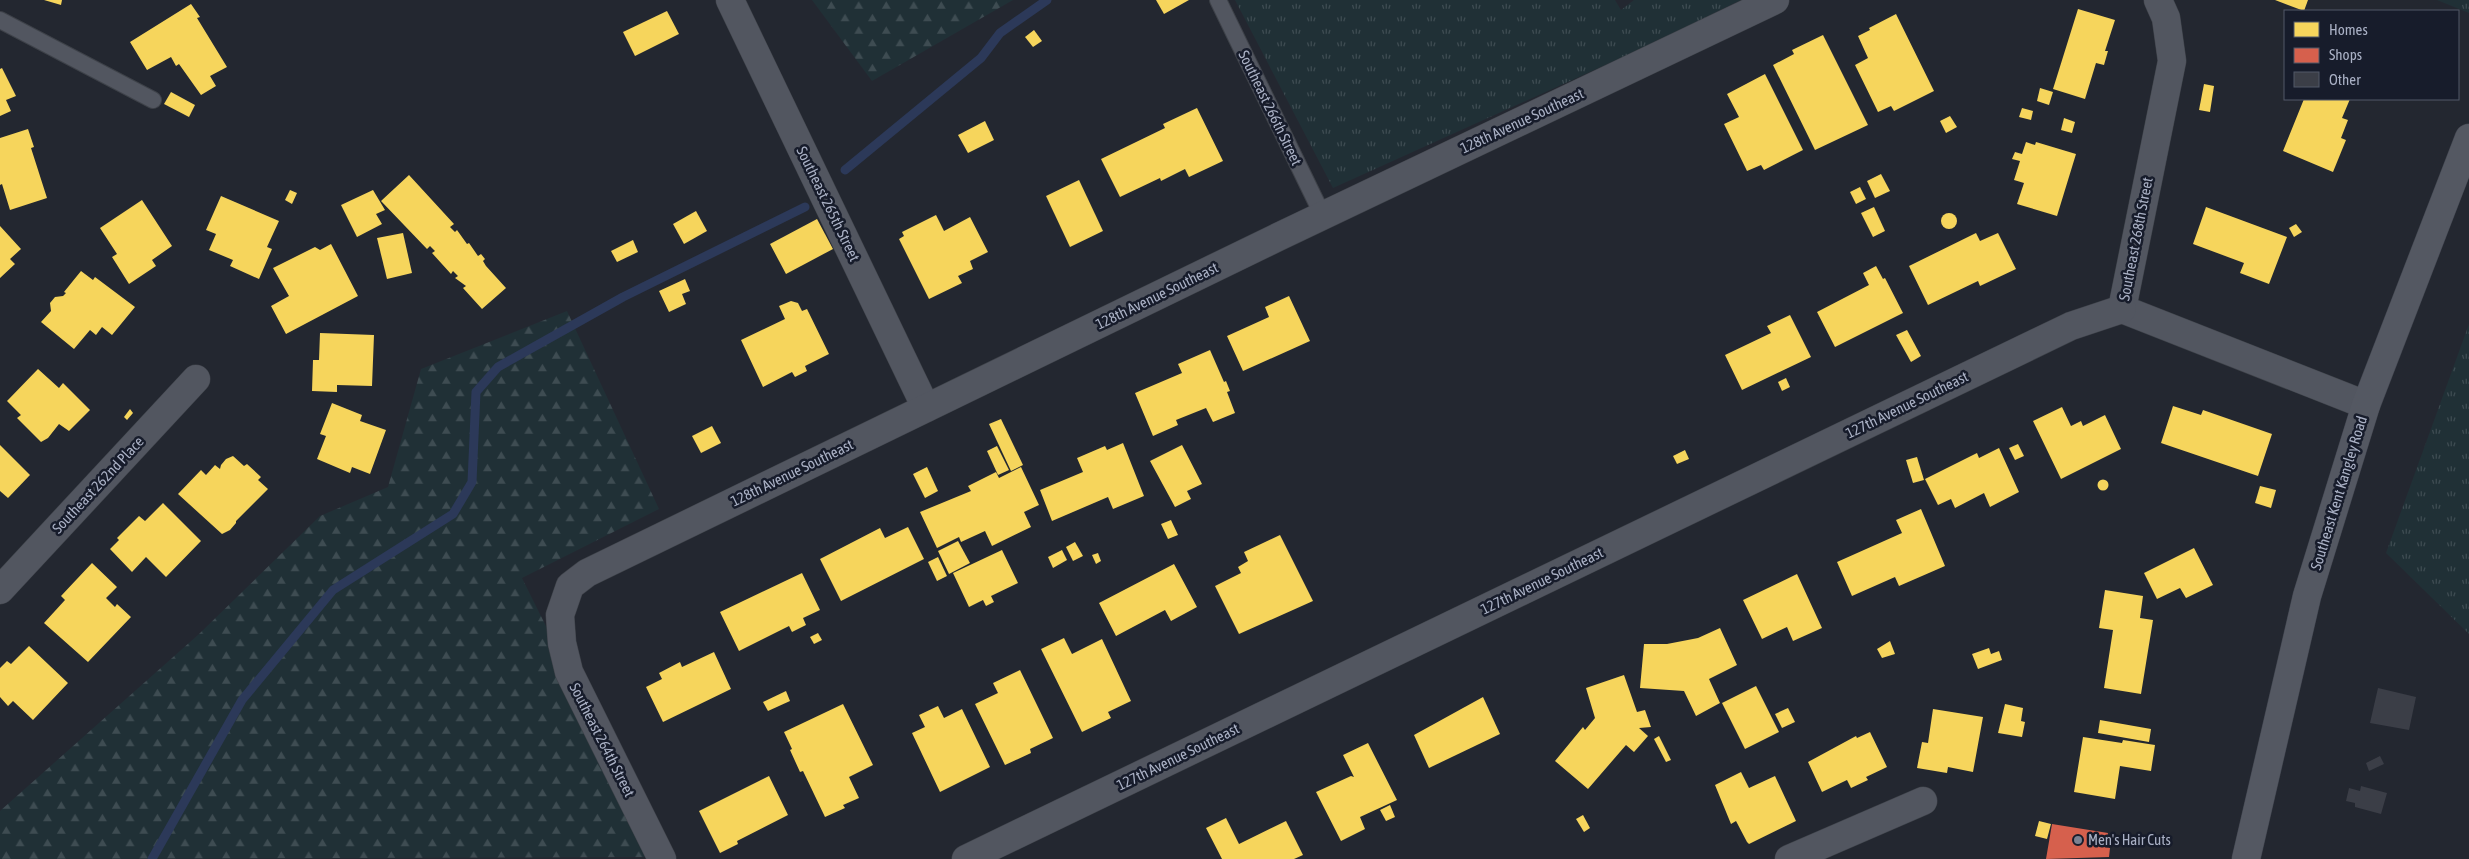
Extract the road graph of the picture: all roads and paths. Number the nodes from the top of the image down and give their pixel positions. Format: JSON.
{"nodes":[{"id":1,"x":730,"y":0,"type":"edge"},
{"id":2,"x":1218,"y":0,"type":"edge"},
{"id":3,"x":1775,"y":0,"type":"edge"},
{"id":4,"x":2158,"y":0,"type":"edge"},
{"id":5,"x":0,"y":20,"type":"edge"},
{"id":6,"x":154,"y":100,"type":"dead end"},
{"id":7,"x":2469,"y":138,"type":"edge"},
{"id":8,"x":1323,"y":216,"type":"junction"},
{"id":9,"x":2122,"y":310,"type":"junction"},
{"id":10,"x":196,"y":379,"type":"dead end"},
{"id":11,"x":2366,"y":404,"type":"junction"},
{"id":12,"x":926,"y":408,"type":"junction"},
{"id":13,"x":0,"y":590,"type":"edge"},
{"id":14,"x":560,"y":615,"type":"joint"},
{"id":15,"x":1924,"y":801,"type":"dead end"},
{"id":16,"x":662,"y":859,"type":"edge"},
{"id":17,"x":966,"y":859,"type":"edge"},
{"id":18,"x":1789,"y":859,"type":"edge"},
{"id":19,"x":2246,"y":859,"type":"edge"}],
"edges":[{"from":1,"to":12,"type":"street","name":"Southeast 265th Street"},
{"from":2,"to":8,"type":"lane","name":"Southeast 266th Street"},
{"from":3,"to":8,"type":"street","name":"128th Avenue Southeast"},
{"from":4,"to":9,"type":"street","name":"Southeast 268th Street"},
{"from":5,"to":6,"type":"lane"},
{"from":7,"to":11,"type":"main road","name":"Southeast Kent Kangley Road"},
{"from":8,"to":12,"type":"street","name":"128th Avenue Southeast"},
{"from":9,"to":11,"type":"street","name":"Southeast 268th Street"},
{"from":9,"to":17,"type":"street","name":"127th Avenue Southeast"},
{"from":10,"to":13,"type":"street","name":"Southeast 262nd Place"},
{"from":11,"to":19,"type":"main road","name":"Southeast Kent Kangley Road"},
{"from":12,"to":14,"type":"street","name":"128th Avenue Southeast"},
{"from":14,"to":16,"type":"street","name":"Southeast 264th Street"},
{"from":15,"to":18,"type":"street"}]}
